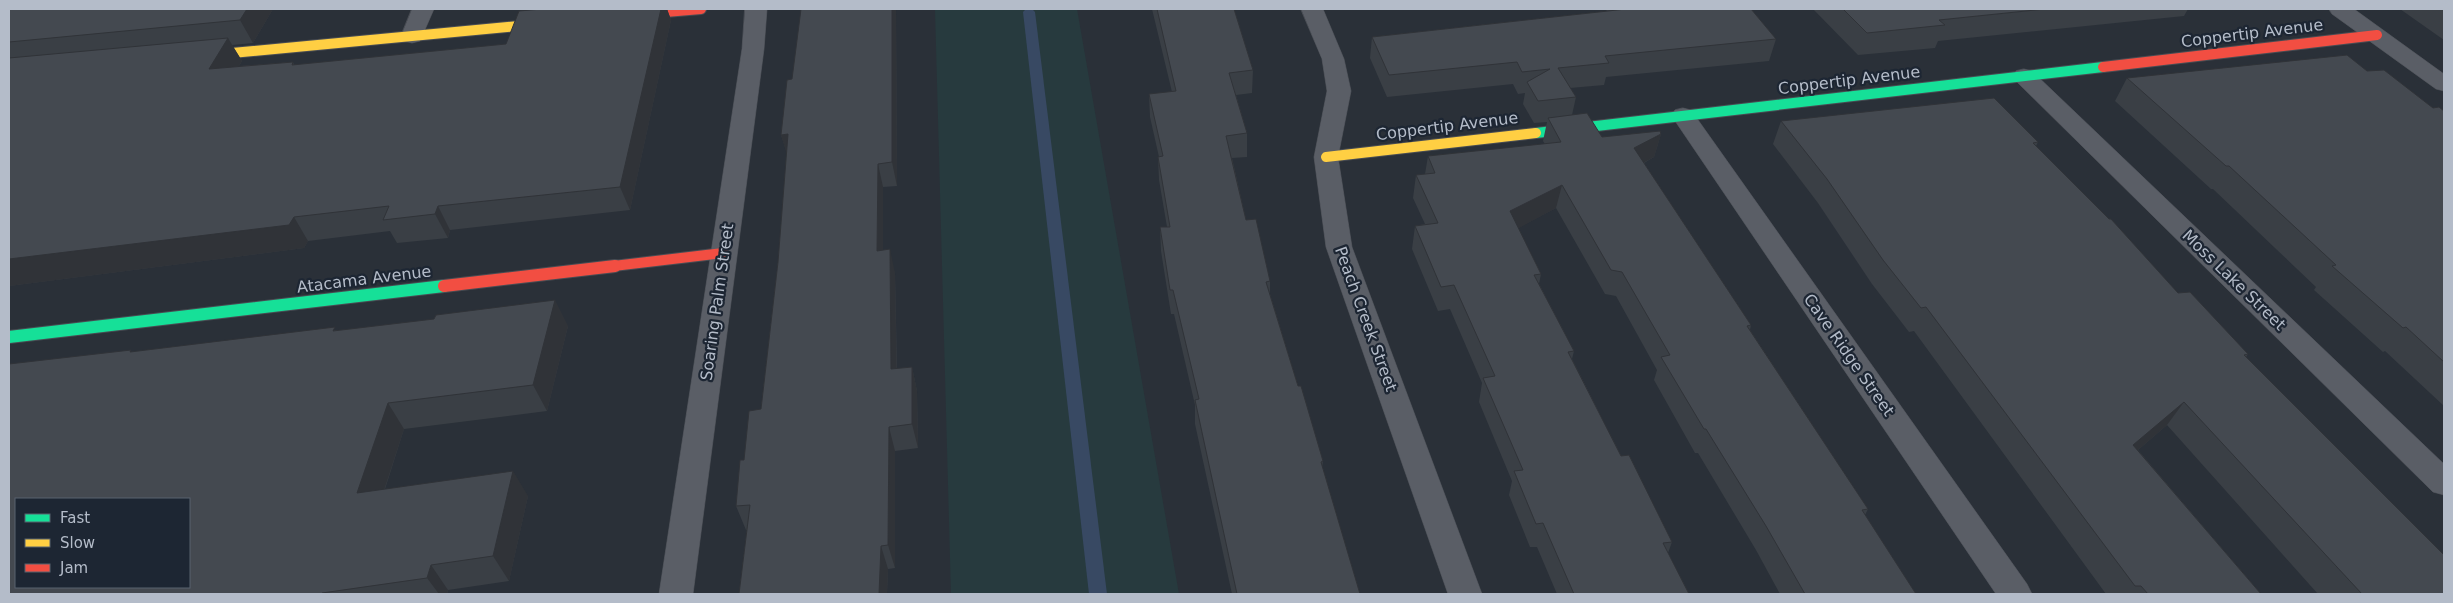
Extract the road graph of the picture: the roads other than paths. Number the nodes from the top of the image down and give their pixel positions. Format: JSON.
{"nodes":[{"id":1,"x":423,"y":9,"type":"edge"},
{"id":2,"x":701,"y":9,"type":"edge"},
{"id":3,"x":756,"y":9,"type":"edge"},
{"id":4,"x":1312,"y":9,"type":"edge"},
{"id":5,"x":2340,"y":9,"type":"edge"},
{"id":6,"x":622,"y":16,"type":"edge"},
{"id":7,"x":563,"y":22,"type":"edge"},
{"id":8,"x":2377,"y":35,"type":"junction"},
{"id":9,"x":412,"y":36,"type":"junction"},
{"id":10,"x":186,"y":57,"type":"edge"},
{"id":11,"x":2024,"y":76,"type":"junction"},
{"id":12,"x":2444,"y":84,"type":"edge"},
{"id":13,"x":1682,"y":115,"type":"junction"},
{"id":14,"x":1326,"y":157,"type":"junction"},
{"id":15,"x":723,"y":253,"type":"junction"},
{"id":16,"x":9,"y":337,"type":"edge"},
{"id":17,"x":2444,"y":483,"type":"edge"},
{"id":18,"x":676,"y":594,"type":"edge"},
{"id":19,"x":1465,"y":594,"type":"edge"},
{"id":20,"x":2015,"y":594,"type":"edge"}],
"edges":[{"from":1,"to":9,"type":"street"},
{"from":2,"to":6,"type":"street"},
{"from":3,"to":15,"type":"street","name":"Soaring Palm Street"},
{"from":4,"to":14,"type":"street","name":"Peach Creek Street"},
{"from":5,"to":8,"type":"street"},
{"from":7,"to":9,"type":"street"},
{"from":8,"to":11,"type":"street","name":"Coppertip Avenue"},
{"from":8,"to":12,"type":"street"},
{"from":9,"to":10,"type":"street"},
{"from":11,"to":13,"type":"street","name":"Coppertip Avenue"},
{"from":11,"to":17,"type":"street","name":"Moss Lake Street"},
{"from":13,"to":14,"type":"street","name":"Coppertip Avenue"},
{"from":13,"to":20,"type":"street","name":"Cave Ridge Street"},
{"from":14,"to":19,"type":"street","name":"Peach Creek Street"},
{"from":15,"to":16,"type":"street","name":"Atacama Avenue"},
{"from":15,"to":18,"type":"street","name":"Soaring Palm Street"}]}
